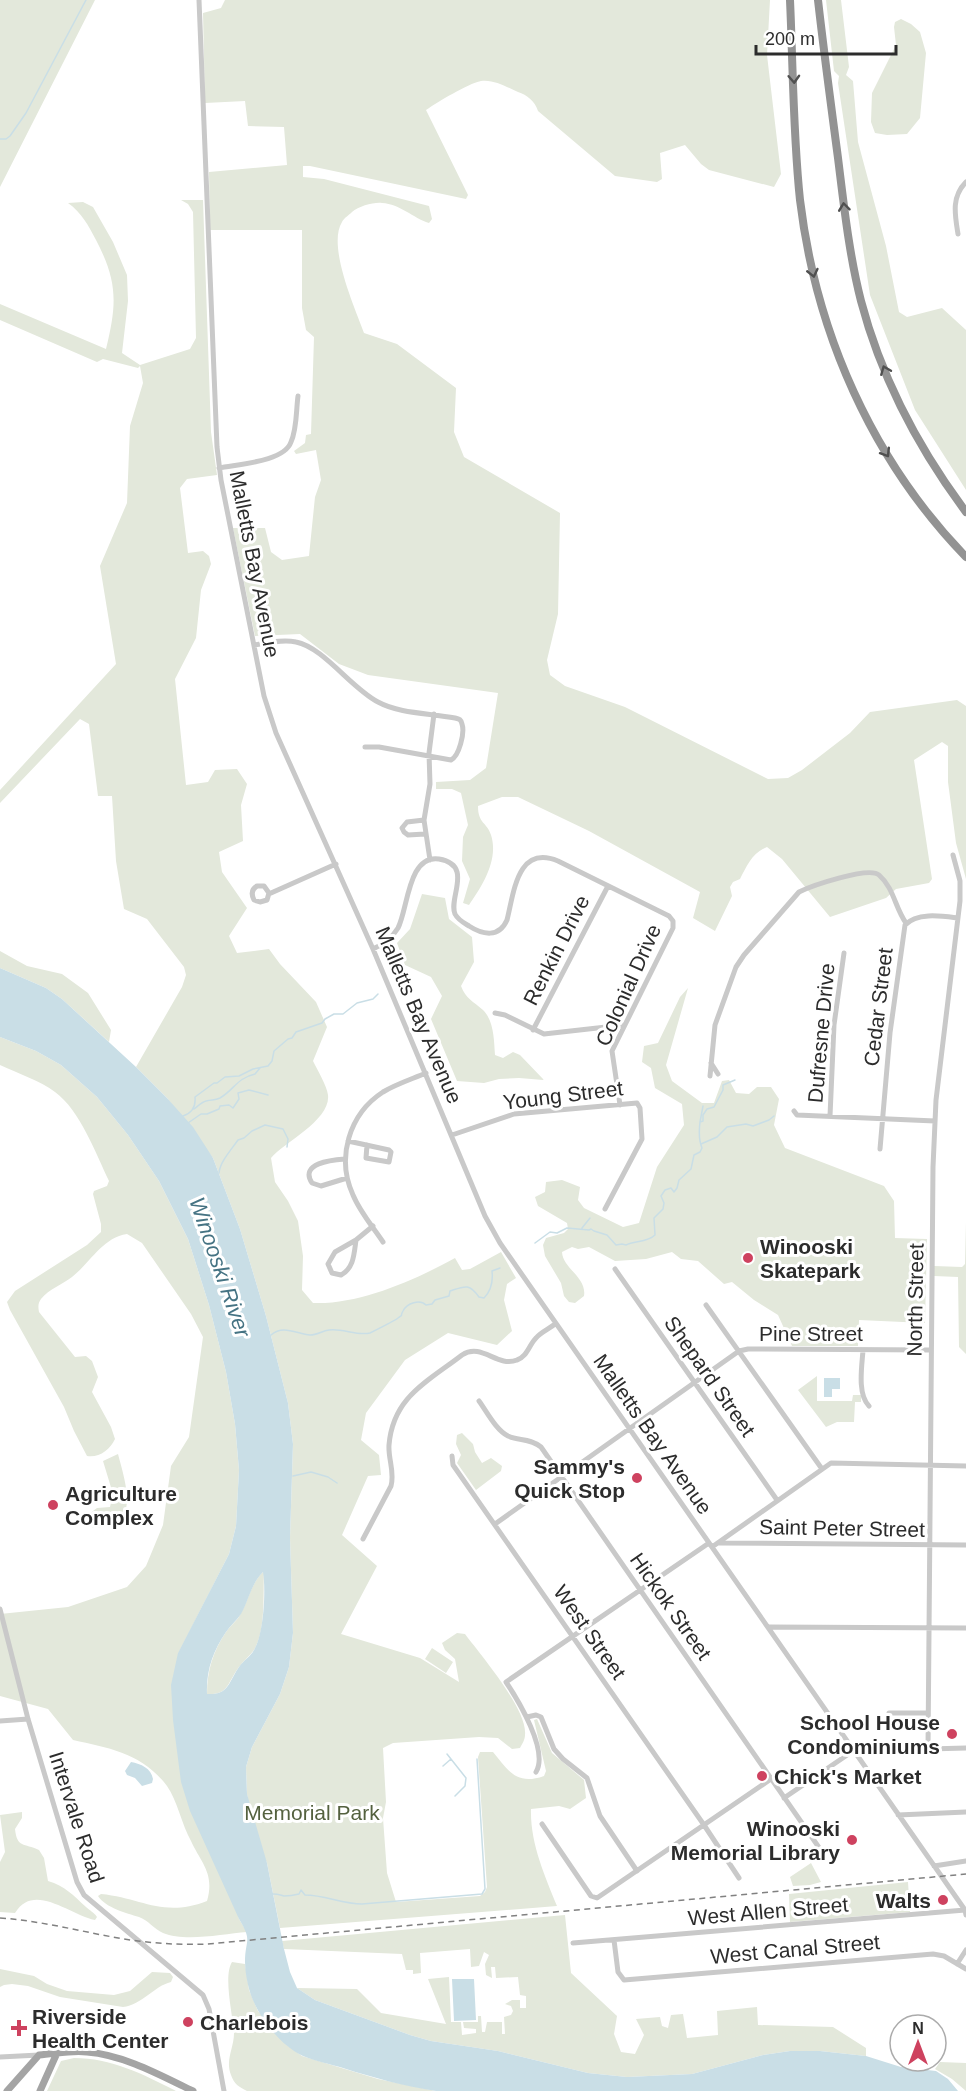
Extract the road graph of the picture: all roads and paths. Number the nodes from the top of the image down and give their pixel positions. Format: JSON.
{"nodes":[{"id":1,"x":199,"y":0,"type":"edge"},
{"id":2,"x":790,"y":0,"type":"edge"},
{"id":3,"x":818,"y":0,"type":"edge"},
{"id":4,"x":966,"y":182,"type":"edge"},
{"id":5,"x":958,"y":234,"type":"dead end"},
{"id":6,"x":298,"y":396,"type":"dead end"},
{"id":7,"x":219,"y":468,"type":"junction"},
{"id":8,"x":966,"y":512,"type":"edge"},
{"id":9,"x":966,"y":557,"type":"edge"},
{"id":10,"x":254,"y":645,"type":"junction"},
{"id":11,"x":435,"y":714,"type":"junction"},
{"id":12,"x":365,"y":747,"type":"dead end"},
{"id":13,"x":429,"y":756,"type":"junction"},
{"id":14,"x":424,"y":820,"type":"junction"},
{"id":15,"x":425,"y":834,"type":"junction"},
{"id":16,"x":953,"y":855,"type":"dead end"},
{"id":17,"x":430,"y":860,"type":"junction"},
{"id":18,"x":336,"y":864,"type":"junction"},
{"id":19,"x":608,"y":886,"type":"junction"},
{"id":20,"x":269,"y":893,"type":"dead end"},
{"id":21,"x":958,"y":918,"type":"junction"},
{"id":22,"x":906,"y":923,"type":"junction"},
{"id":23,"x":373,"y":949,"type":"junction"},
{"id":24,"x":844,"y":953,"type":"dead end"},
{"id":25,"x":495,"y":1013,"type":"dead end"},
{"id":26,"x":624,"y":1025,"type":"junction"},
{"id":27,"x":533,"y":1030,"type":"junction"},
{"id":28,"x":711,"y":1063,"type":"junction"},
{"id":29,"x":426,"y":1073,"type":"junction"},
{"id":30,"x":718,"y":1074,"type":"dead end"},
{"id":31,"x":710,"y":1076,"type":"dead end"},
{"id":32,"x":620,"y":1105,"type":"junction"},
{"id":33,"x":794,"y":1111,"type":"dead end"},
{"id":34,"x":830,"y":1116,"type":"junction"},
{"id":35,"x":882,"y":1118,"type":"junction"},
{"id":36,"x":935,"y":1121,"type":"junction"},
{"id":37,"x":452,"y":1135,"type":"junction"},
{"id":38,"x":348,"y":1141,"type":"junction"},
{"id":39,"x":367,"y":1145,"type":"junction"},
{"id":40,"x":880,"y":1149,"type":"dead end"},
{"id":41,"x":345,"y":1159,"type":"junction"},
{"id":42,"x":347,"y":1178,"type":"junction"},
{"id":43,"x":604,"y":1209,"type":"dead end"},
{"id":44,"x":373,"y":1226,"type":"junction"},
{"id":45,"x":356,"y":1240,"type":"junction"},
{"id":46,"x":383,"y":1242,"type":"dead end"},
{"id":47,"x":615,"y":1269,"type":"dead end"},
{"id":48,"x":706,"y":1305,"type":"dead end"},
{"id":49,"x":555,"y":1324,"type":"junction"},
{"id":50,"x":863,"y":1350,"type":"junction"},
{"id":51,"x":930,"y":1350,"type":"junction"},
{"id":52,"x":739,"y":1351,"type":"junction"},
{"id":53,"x":694,"y":1383,"type":"junction"},
{"id":54,"x":479,"y":1401,"type":"dead end"},
{"id":55,"x":869,"y":1406,"type":"dead end"},
{"id":56,"x":629,"y":1429,"type":"junction"},
{"id":57,"x":452,"y":1456,"type":"dead end"},
{"id":58,"x":930,"y":1465,"type":"junction"},
{"id":59,"x":966,"y":1466,"type":"edge"},
{"id":60,"x":822,"y":1469,"type":"junction"},
{"id":61,"x":561,"y":1477,"type":"junction"},
{"id":62,"x":777,"y":1500,"type":"junction"},
{"id":63,"x":495,"y":1524,"type":"junction"},
{"id":64,"x":363,"y":1539,"type":"dead end"},
{"id":65,"x":713,"y":1544,"type":"junction"},
{"id":66,"x":930,"y":1545,"type":"junction"},
{"id":67,"x":966,"y":1545,"type":"edge"},
{"id":68,"x":640,"y":1590,"type":"junction"},
{"id":69,"x":0,"y":1609,"type":"edge"},
{"id":70,"x":769,"y":1627,"type":"junction"},
{"id":71,"x":929,"y":1628,"type":"junction"},
{"id":72,"x":966,"y":1628,"type":"edge"},
{"id":73,"x":573,"y":1636,"type":"junction"},
{"id":74,"x":889,"y":1713,"type":"dead end"},
{"id":75,"x":928,"y":1713,"type":"junction"},
{"id":76,"x":527,"y":1717,"type":"junction"},
{"id":77,"x":28,"y":1719,"type":"junction"},
{"id":78,"x":0,"y":1721,"type":"edge"},
{"id":79,"x":966,"y":1748,"type":"edge"},
{"id":80,"x":928,"y":1749,"type":"junction"},
{"id":81,"x":853,"y":1751,"type":"junction"},
{"id":82,"x":536,"y":1772,"type":"dead end"},
{"id":83,"x":771,"y":1779,"type":"junction"},
{"id":84,"x":784,"y":1798,"type":"junction"},
{"id":85,"x":966,"y":1812,"type":"edge"},
{"id":86,"x":898,"y":1815,"type":"junction"},
{"id":87,"x":542,"y":1824,"type":"dead end"},
{"id":88,"x":704,"y":1825,"type":"junction"},
{"id":89,"x":820,"y":1849,"type":"dead end"},
{"id":90,"x":966,"y":1861,"type":"edge"},
{"id":91,"x":934,"y":1866,"type":"junction"},
{"id":92,"x":637,"y":1871,"type":"junction"},
{"id":93,"x":739,"y":1878,"type":"dead end"},
{"id":94,"x":966,"y":1912,"type":"edge"},
{"id":95,"x":614,"y":1940,"type":"junction"},
{"id":96,"x":573,"y":1943,"type":"dead end"},
{"id":97,"x":966,"y":1950,"type":"edge"},
{"id":98,"x":957,"y":1964,"type":"junction"},
{"id":99,"x":966,"y":1969,"type":"edge"},
{"id":100,"x":57,"y":2053,"type":"junction"},
{"id":101,"x":39,"y":2055,"type":"junction"},
{"id":102,"x":0,"y":2057,"type":"edge"},
{"id":103,"x":7,"y":2091,"type":"edge"},
{"id":104,"x":40,"y":2091,"type":"edge"},
{"id":105,"x":193,"y":2091,"type":"edge"},
{"id":106,"x":224,"y":2091,"type":"edge"}],
"edges":[{"from":1,"to":7,"type":"street","name":"Malletts Bay Avenue"},
{"from":2,"to":9,"type":"highway","one_way":true},
{"from":8,"to":3,"type":"highway","one_way":true},
{"from":4,"to":5,"type":"street"},
{"from":6,"to":7,"type":"street"},
{"from":7,"to":10,"type":"street","name":"Malletts Bay Avenue"},
{"from":10,"to":11,"type":"street"},
{"from":10,"to":18,"type":"street","name":"Malletts Bay Avenue"},
{"from":11,"to":13,"type":"street"},
{"from":11,"to":13,"type":"street"},
{"from":12,"to":13,"type":"street"},
{"from":13,"to":14,"type":"street"},
{"from":14,"to":15,"type":"street"},
{"from":14,"to":15,"type":"street"},
{"from":15,"to":17,"type":"street"},
{"from":16,"to":21,"type":"street","name":"North Street"},
{"from":17,"to":19,"type":"street","name":"Colonial Drive"},
{"from":17,"to":23,"type":"street"},
{"from":18,"to":20,"type":"street"},
{"from":18,"to":23,"type":"street","name":"Malletts Bay Avenue"},
{"from":19,"to":26,"type":"street","name":"Colonial Drive"},
{"from":19,"to":27,"type":"street","name":"Renkin Drive"},
{"from":21,"to":22,"type":"street","name":"Cedar Street"},
{"from":21,"to":36,"type":"street","name":"North Street"},
{"from":22,"to":28,"type":"street"},
{"from":22,"to":35,"type":"street","name":"Cedar Street"},
{"from":23,"to":29,"type":"street","name":"Malletts Bay Avenue"},
{"from":24,"to":34,"type":"street","name":"Dufresne Drive"},
{"from":25,"to":27,"type":"street"},
{"from":26,"to":27,"type":"street"},
{"from":26,"to":32,"type":"street","name":"Colonial Drive"},
{"from":28,"to":30,"type":"street"},
{"from":28,"to":31,"type":"street"},
{"from":29,"to":37,"type":"street","name":"Malletts Bay Avenue"},
{"from":29,"to":38,"type":"street"},
{"from":32,"to":37,"type":"street","name":"Young Street"},
{"from":32,"to":43,"type":"street","name":"Young Street"},
{"from":33,"to":34,"type":"street"},
{"from":34,"to":35,"type":"street"},
{"from":35,"to":36,"type":"street"},
{"from":35,"to":40,"type":"street","name":"Cedar Street"},
{"from":36,"to":51,"type":"street","name":"North Street"},
{"from":37,"to":49,"type":"street","name":"Malletts Bay Avenue"},
{"from":38,"to":39,"type":"street"},
{"from":38,"to":41,"type":"street"},
{"from":39,"to":39,"type":"street"},
{"from":41,"to":42,"type":"street"},
{"from":41,"to":42,"type":"street"},
{"from":42,"to":44,"type":"street"},
{"from":44,"to":45,"type":"street"},
{"from":44,"to":46,"type":"street"},
{"from":45,"to":45,"type":"street"},
{"from":47,"to":53,"type":"street","name":"Shepard Street"},
{"from":48,"to":52,"type":"street"},
{"from":49,"to":56,"type":"street","name":"Malletts Bay Avenue"},
{"from":49,"to":64,"type":"street"},
{"from":50,"to":51,"type":"street","name":"Pine Street"},
{"from":50,"to":52,"type":"street","name":"Pine Street"},
{"from":50,"to":55,"type":"street"},
{"from":51,"to":58,"type":"street","name":"North Street"},
{"from":52,"to":53,"type":"street","name":"Pine Street"},
{"from":52,"to":60,"type":"street"},
{"from":53,"to":56,"type":"street","name":"Pine Street"},
{"from":53,"to":62,"type":"street","name":"Shepard Street"},
{"from":54,"to":61,"type":"street","name":"Hickok Street"},
{"from":56,"to":61,"type":"street","name":"Pine Street"},
{"from":56,"to":65,"type":"street","name":"Malletts Bay Avenue"},
{"from":57,"to":63,"type":"street","name":"West Street"},
{"from":58,"to":59,"type":"street"},
{"from":58,"to":60,"type":"street"},
{"from":58,"to":66,"type":"street","name":"North Street"},
{"from":60,"to":62,"type":"street"},
{"from":61,"to":63,"type":"street","name":"Pine Street"},
{"from":61,"to":68,"type":"street","name":"Hickok Street"},
{"from":62,"to":65,"type":"street"},
{"from":63,"to":73,"type":"street","name":"West Street"},
{"from":65,"to":66,"type":"street","name":"Saint Peter Street"},
{"from":65,"to":68,"type":"street"},
{"from":65,"to":70,"type":"street","name":"Malletts Bay Avenue"},
{"from":66,"to":67,"type":"street","name":"Saint Peter Street"},
{"from":66,"to":71,"type":"street","name":"North Street"},
{"from":68,"to":73,"type":"street"},
{"from":68,"to":83,"type":"street","name":"Hickok Street"},
{"from":69,"to":77,"type":"street","name":"Intervale Road"},
{"from":70,"to":71,"type":"street"},
{"from":70,"to":81,"type":"street","name":"Malletts Bay Avenue"},
{"from":71,"to":72,"type":"street"},
{"from":71,"to":75,"type":"street","name":"North Street"},
{"from":73,"to":76,"type":"street"},
{"from":73,"to":88,"type":"street","name":"West Street"},
{"from":74,"to":75,"type":"street"},
{"from":75,"to":80,"type":"street","name":"North Street"},
{"from":76,"to":82,"type":"street"},
{"from":76,"to":92,"type":"street"},
{"from":77,"to":78,"type":"street"},
{"from":77,"to":106,"type":"street","name":"Intervale Road"},
{"from":79,"to":80,"type":"street"},
{"from":80,"to":81,"type":"street"},
{"from":81,"to":84,"type":"street"},
{"from":81,"to":86,"type":"street","name":"Malletts Bay Avenue"},
{"from":83,"to":84,"type":"street","name":"Hickok Street"},
{"from":83,"to":88,"type":"street"},
{"from":84,"to":89,"type":"street","name":"Hickok Street"},
{"from":85,"to":86,"type":"street"},
{"from":86,"to":91,"type":"street","name":"Malletts Bay Avenue"},
{"from":87,"to":92,"type":"street"},
{"from":88,"to":92,"type":"street"},
{"from":88,"to":93,"type":"street","name":"West Street"},
{"from":90,"to":91,"type":"street"},
{"from":91,"to":94,"type":"street","name":"Malletts Bay Avenue"},
{"from":94,"to":95,"type":"street","name":"West Allen Street"},
{"from":95,"to":96,"type":"street","name":"West Allen Street"},
{"from":95,"to":98,"type":"street","name":"West Canal Street"},
{"from":97,"to":98,"type":"street"},
{"from":98,"to":99,"type":"street","name":"West Canal Street"},
{"from":100,"to":101,"type":"main road"},
{"from":100,"to":104,"type":"main road"},
{"from":100,"to":105,"type":"main road"},
{"from":101,"to":102,"type":"street"},
{"from":101,"to":103,"type":"main road"}]}
